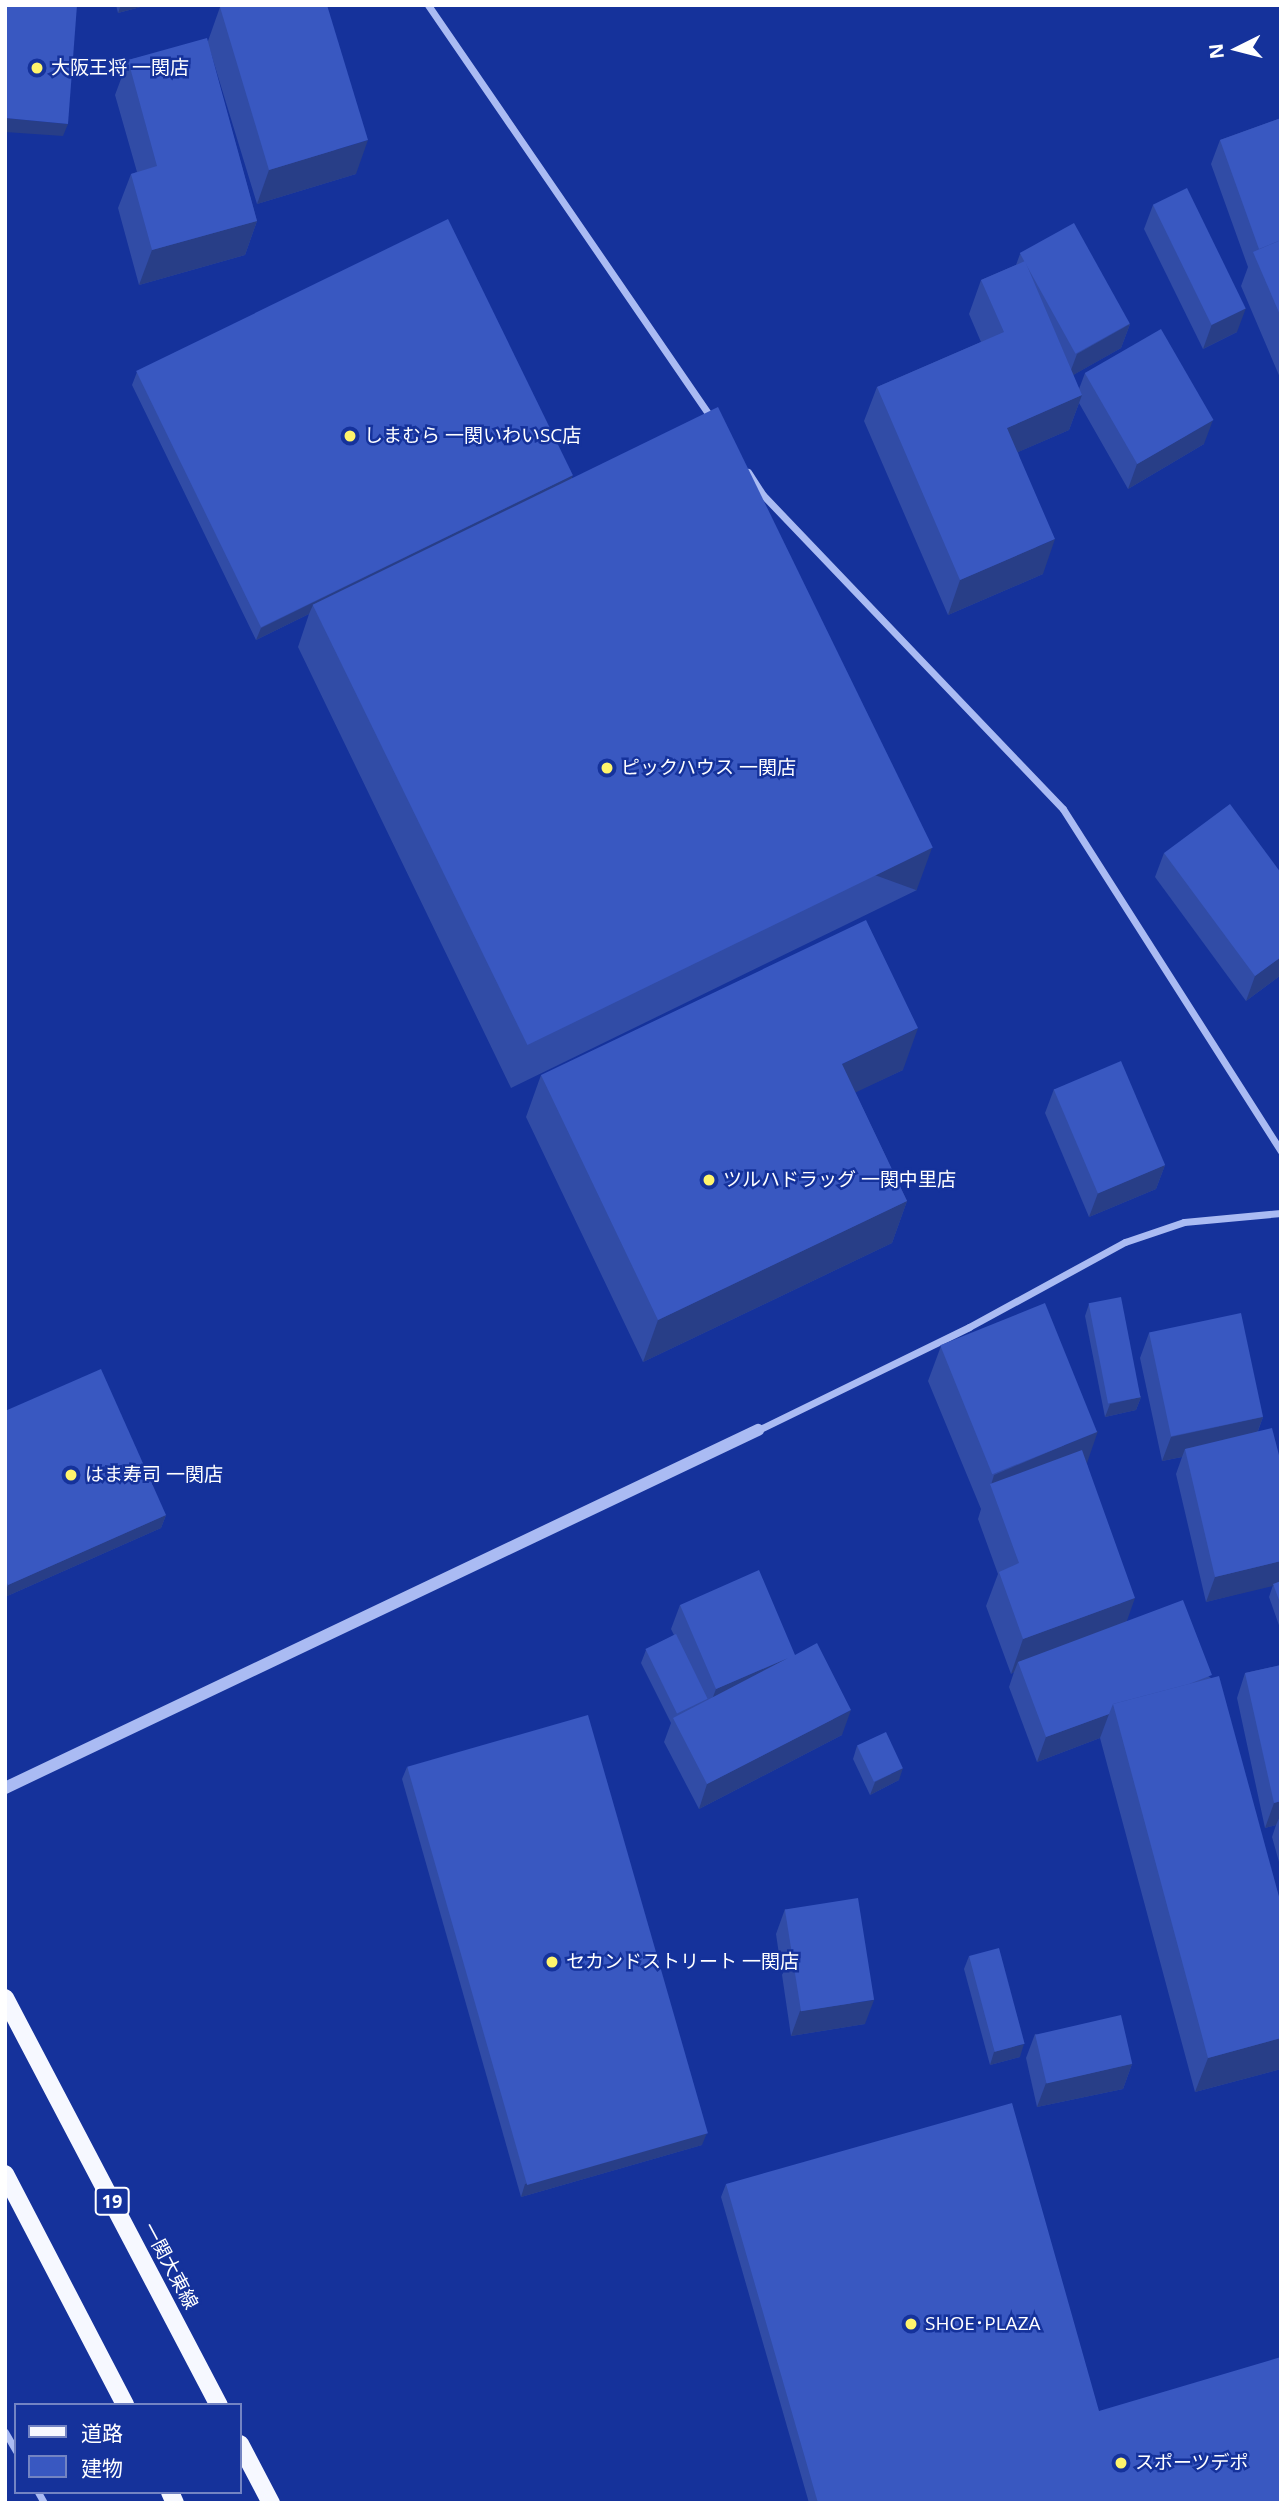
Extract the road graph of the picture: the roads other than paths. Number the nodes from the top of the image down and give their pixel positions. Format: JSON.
{"nodes":[{"id":1,"x":428,"y":5,"type":"edge"},
{"id":2,"x":717,"y":426,"type":"edge"},
{"id":3,"x":740,"y":461,"type":"edge"},
{"id":4,"x":1281,"y":1152,"type":"edge"},
{"id":5,"x":1281,"y":1213,"type":"edge"},
{"id":6,"x":758,"y":1430,"type":"joint"},
{"id":7,"x":5,"y":1788,"type":"edge"},
{"id":8,"x":5,"y":1998,"type":"edge"},
{"id":9,"x":5,"y":2174,"type":"edge"},
{"id":10,"x":124,"y":2403,"type":"edge"},
{"id":11,"x":218,"y":2403,"type":"edge"},
{"id":12,"x":5,"y":2432,"type":"edge"},
{"id":13,"x":14,"y":2448,"type":"edge"},
{"id":14,"x":242,"y":2448,"type":"edge"},
{"id":15,"x":271,"y":2503,"type":"edge"}],
"edges":[{"from":1,"to":2,"type":"street"},
{"from":3,"to":4,"type":"street"},
{"from":5,"to":6,"type":"street"},
{"from":6,"to":7,"type":"street"},
{"from":8,"to":11,"type":"main road","name":"一関大東線","number":"19"},
{"from":9,"to":10,"type":"main road"},
{"from":12,"to":13,"type":"street"},
{"from":14,"to":15,"type":"main road"}]}
